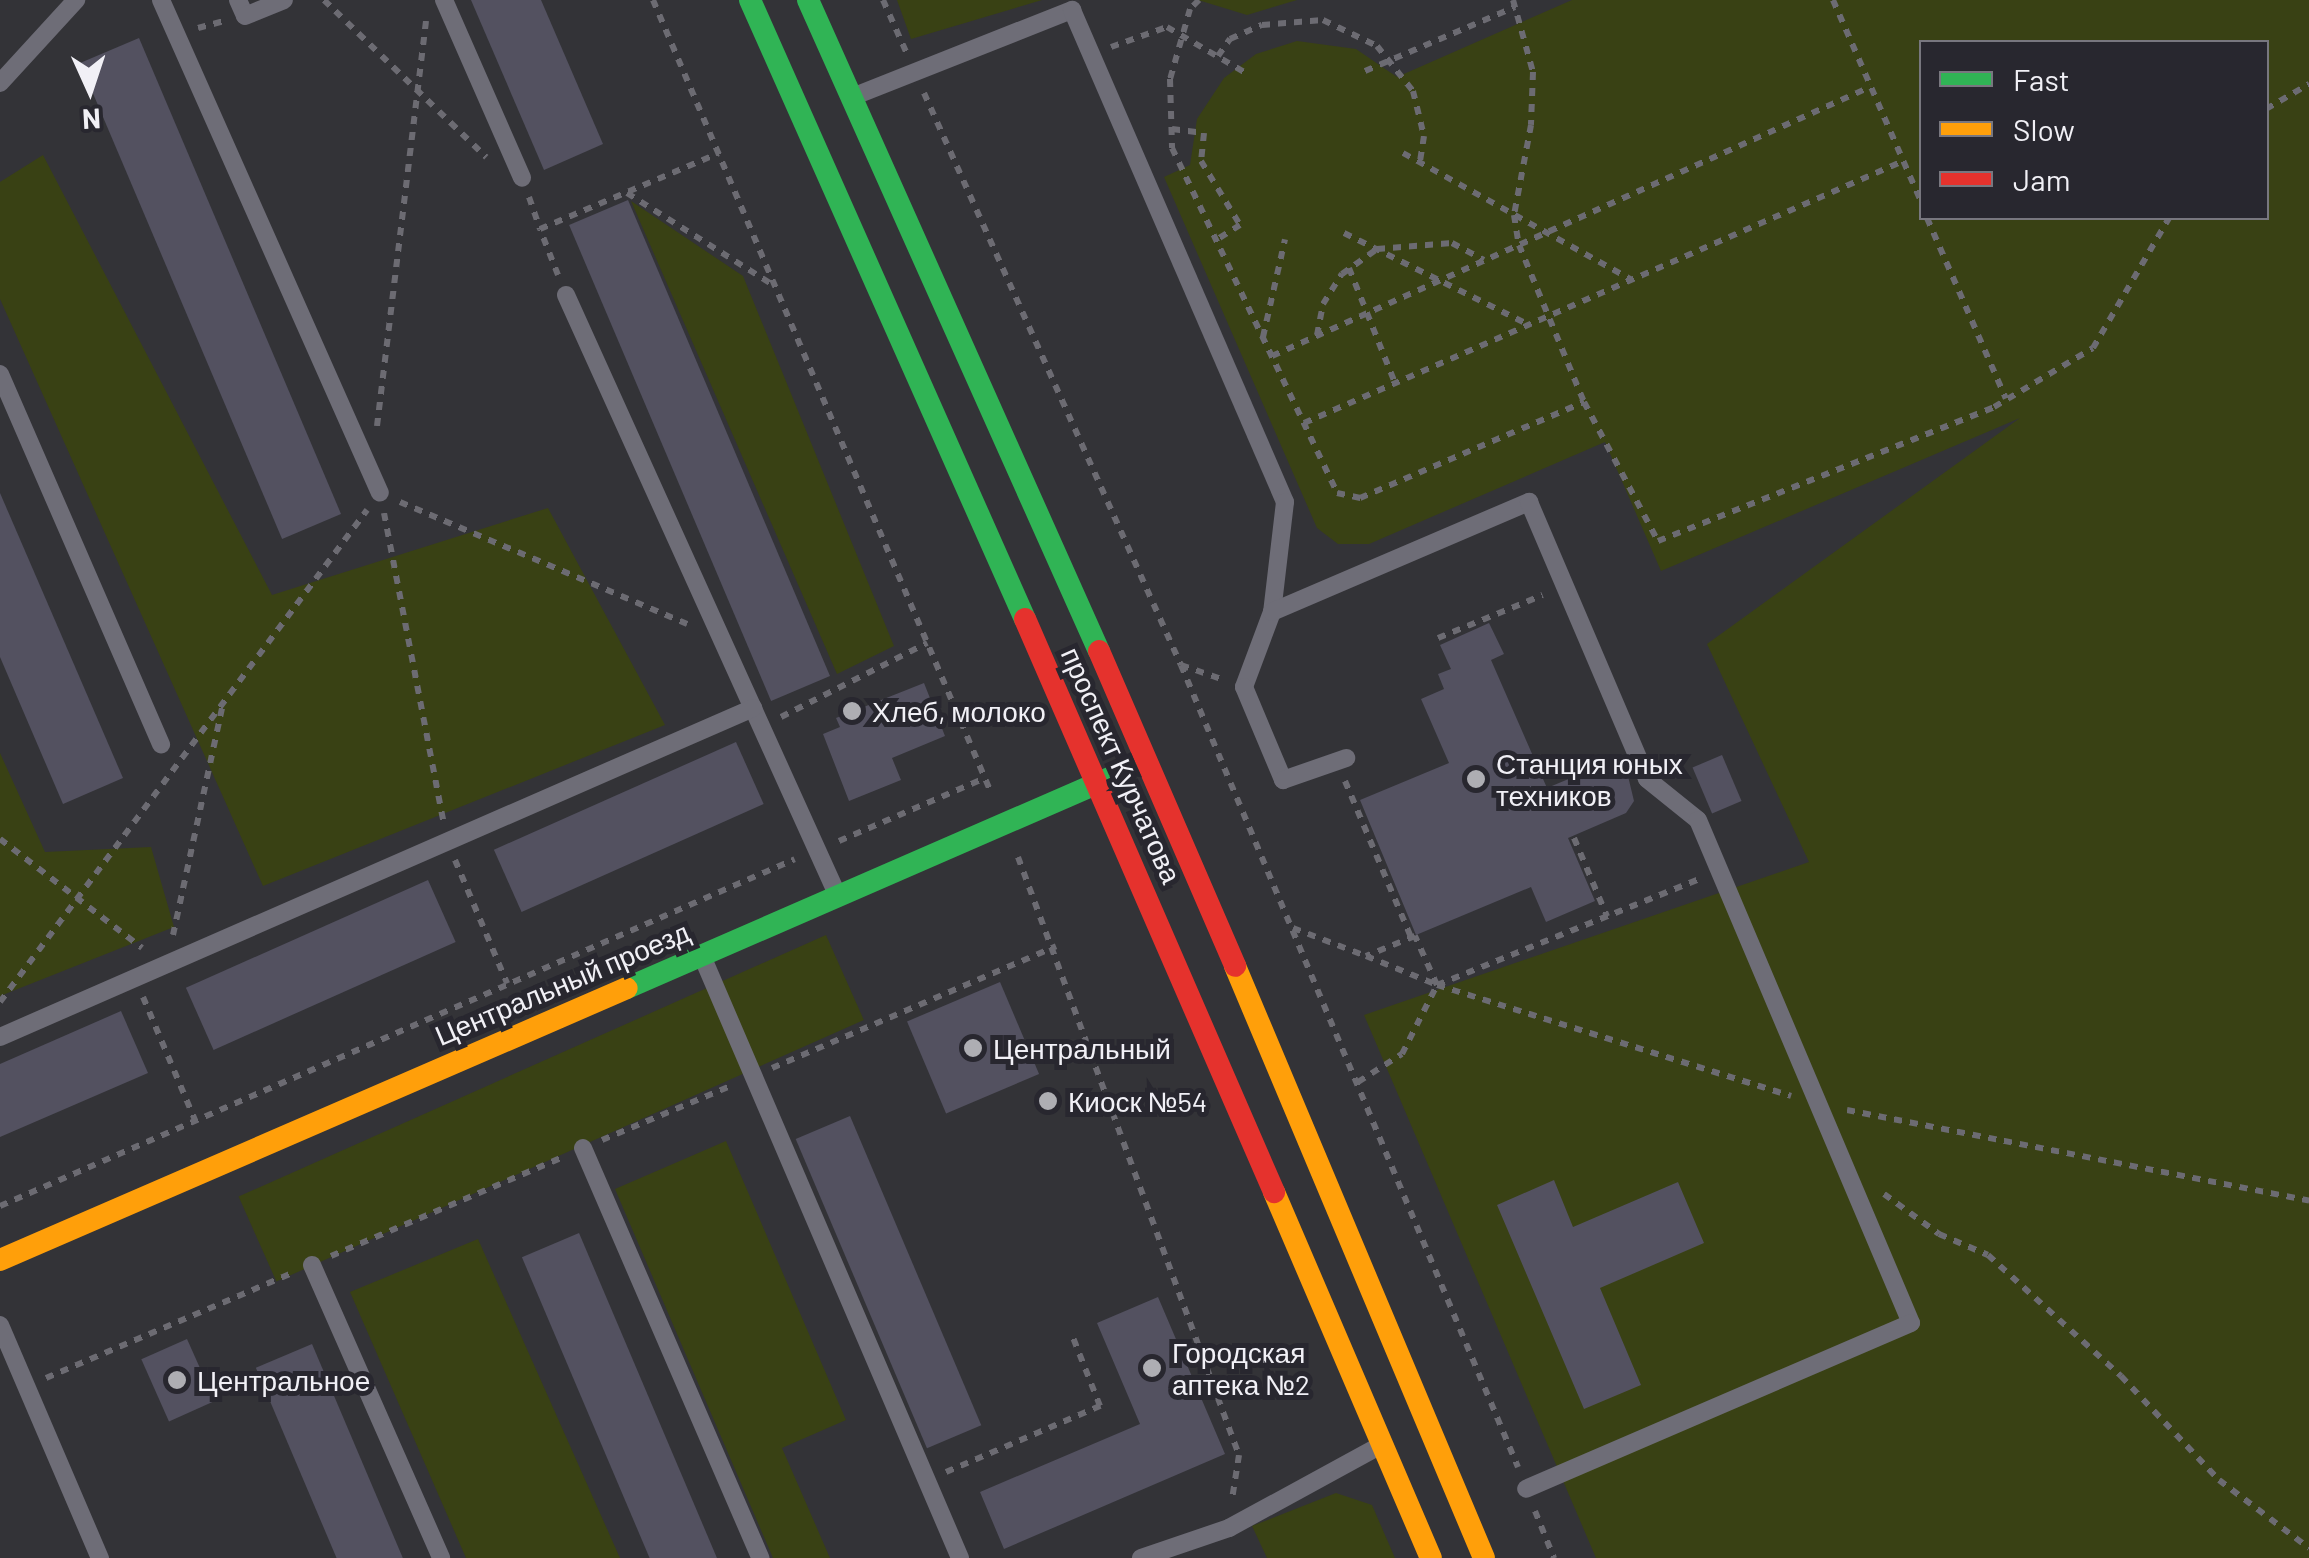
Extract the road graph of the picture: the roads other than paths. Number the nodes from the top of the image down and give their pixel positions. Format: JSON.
{"nodes":[{"id":1,"x":76,"y":0,"type":"edge"},
{"id":2,"x":160,"y":0,"type":"edge"},
{"id":3,"x":284,"y":0,"type":"edge"},
{"id":4,"x":444,"y":0,"type":"edge"},
{"id":5,"x":750,"y":0,"type":"edge"},
{"id":6,"x":808,"y":0,"type":"edge"},
{"id":7,"x":241,"y":8,"type":"edge"},
{"id":8,"x":0,"y":83,"type":"edge"},
{"id":9,"x":852,"y":97,"type":"junction"},
{"id":10,"x":518,"y":180,"type":"road end"},
{"id":11,"x":566,"y":295,"type":"road end"},
{"id":12,"x":0,"y":374,"type":"edge"},
{"id":13,"x":380,"y":493,"type":"road end"},
{"id":14,"x":1272,"y":612,"type":"junction"},
{"id":15,"x":753,"y":708,"type":"junction"},
{"id":16,"x":162,"y":745,"type":"dead end"},
{"id":17,"x":1342,"y":759,"type":"road end"},
{"id":18,"x":1148,"y":761,"type":"junction"},
{"id":19,"x":1098,"y":783,"type":"junction"},
{"id":20,"x":838,"y":897,"type":"junction"},
{"id":21,"x":702,"y":955,"type":"junction"},
{"id":22,"x":0,"y":1037,"type":"edge"},
{"id":23,"x":583,"y":1148,"type":"road end"},
{"id":24,"x":0,"y":1260,"type":"edge"},
{"id":25,"x":312,"y":1264,"type":"road end"},
{"id":26,"x":0,"y":1325,"type":"edge"},
{"id":27,"x":1381,"y":1444,"type":"junction"},
{"id":28,"x":1526,"y":1489,"type":"road end"},
{"id":29,"x":100,"y":1558,"type":"edge"},
{"id":30,"x":441,"y":1558,"type":"edge"},
{"id":31,"x":760,"y":1558,"type":"edge"},
{"id":32,"x":960,"y":1558,"type":"edge"},
{"id":33,"x":1140,"y":1558,"type":"edge"},
{"id":34,"x":1430,"y":1558,"type":"edge"},
{"id":35,"x":1484,"y":1558,"type":"edge"}],
"edges":[{"from":1,"to":8,"type":"lane"},
{"from":2,"to":13,"type":"lane"},
{"from":3,"to":7,"type":"lane"},
{"from":4,"to":10,"type":"lane"},
{"from":5,"to":19,"type":"main road","name":"проспект Курчатова"},
{"from":6,"to":9,"type":"main road","name":"проспект Курчатова"},
{"from":9,"to":14,"type":"lane"},
{"from":9,"to":18,"type":"main road","name":"проспект Курчатова"},
{"from":11,"to":15,"type":"lane"},
{"from":12,"to":16,"type":"lane"},
{"from":14,"to":17,"type":"lane"},
{"from":14,"to":28,"type":"lane"},
{"from":15,"to":20,"type":"lane"},
{"from":15,"to":22,"type":"lane"},
{"from":18,"to":19,"type":"main road","name":"Центральный проезд"},
{"from":18,"to":35,"type":"main road","name":"проспект Курчатова"},
{"from":19,"to":20,"type":"main road","name":"Центральный проезд"},
{"from":19,"to":27,"type":"main road","name":"проспект Курчатова"},
{"from":20,"to":21,"type":"main road","name":"Центральный проезд"},
{"from":21,"to":24,"type":"main road","name":"Центральный проезд"},
{"from":21,"to":32,"type":"lane"},
{"from":23,"to":31,"type":"lane"},
{"from":25,"to":30,"type":"lane"},
{"from":26,"to":29,"type":"lane"},
{"from":27,"to":33,"type":"lane"},
{"from":27,"to":34,"type":"main road","name":"проспект Курчатова"}]}
